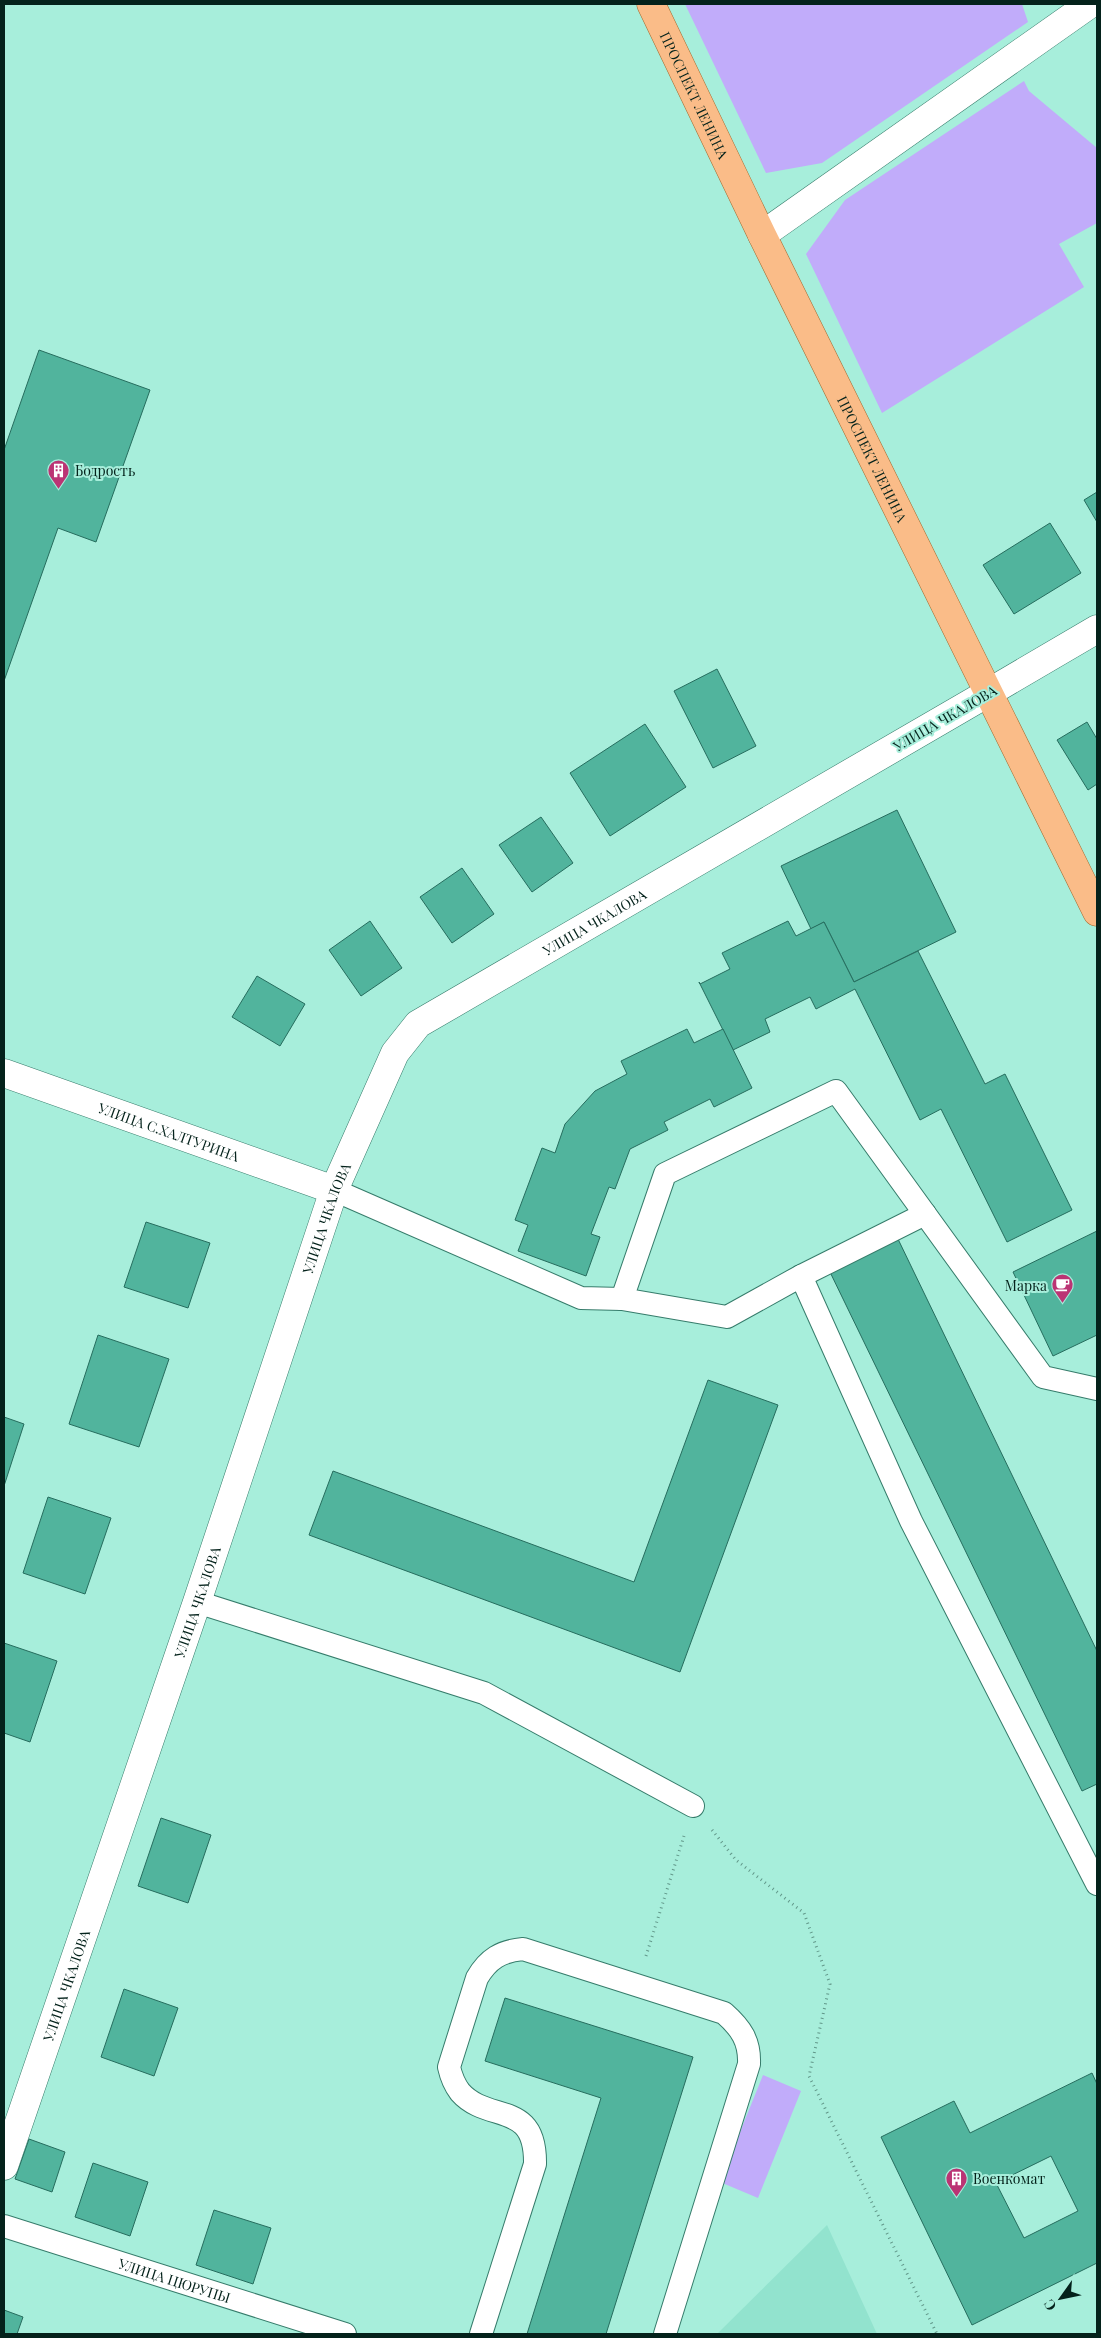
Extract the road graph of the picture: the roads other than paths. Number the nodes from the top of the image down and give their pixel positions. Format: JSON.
{"nodes":[{"id":1,"x":651,"y":4,"type":"edge"},
{"id":2,"x":1077,"y":7,"type":"edge"},
{"id":3,"x":762,"y":235,"type":"junction"},
{"id":4,"x":1097,"y":629,"type":"edge"},
{"id":5,"x":988,"y":693,"type":"junction"},
{"id":6,"x":1097,"y":912,"type":"edge"},
{"id":7,"x":4,"y":1073,"type":"edge"},
{"id":8,"x":334,"y":1190,"type":"junction"},
{"id":9,"x":925,"y":1214,"type":"junction"},
{"id":10,"x":801,"y":1276,"type":"junction"},
{"id":11,"x":622,"y":1299,"type":"junction"},
{"id":12,"x":1097,"y":1389,"type":"edge"},
{"id":13,"x":197,"y":1602,"type":"junction"},
{"id":14,"x":693,"y":1806,"type":"road end"},
{"id":15,"x":1097,"y":1884,"type":"edge"},
{"id":16,"x":4,"y":2166,"type":"edge"},
{"id":17,"x":4,"y":2226,"type":"edge"},
{"id":18,"x":344,"y":2334,"type":"edge"},
{"id":19,"x":481,"y":2334,"type":"edge"},
{"id":20,"x":665,"y":2334,"type":"edge"}],
"edges":[{"from":1,"to":3,"type":"main road","name":"ПРОСПЕКТ ЛЕНИНА"},
{"from":2,"to":3,"type":"street"},
{"from":3,"to":5,"type":"main road","name":"ПРОСПЕКТ ЛЕНИНА"},
{"from":4,"to":5,"type":"street","name":"УЛИЦА ЧКАЛОВА"},
{"from":5,"to":6,"type":"main road","name":"ПРОСПЕКТ ЛЕНИНА"},
{"from":5,"to":8,"type":"street","name":"УЛИЦА ЧКАЛОВА"},
{"from":7,"to":8,"type":"street","name":"УЛИЦА С.ХАЛТУРИНА"},
{"from":8,"to":11,"type":"lane"},
{"from":8,"to":13,"type":"street","name":"УЛИЦА ЧКАЛОВА"},
{"from":9,"to":10,"type":"lane"},
{"from":9,"to":11,"type":"lane"},
{"from":9,"to":12,"type":"lane"},
{"from":10,"to":11,"type":"lane"},
{"from":10,"to":15,"type":"lane"},
{"from":13,"to":14,"type":"lane"},
{"from":13,"to":16,"type":"street","name":"УЛИЦА ЧКАЛОВА"},
{"from":17,"to":18,"type":"lane","name":"УЛИЦА ЦЮРУПЫ"},
{"from":19,"to":20,"type":"lane"}]}
